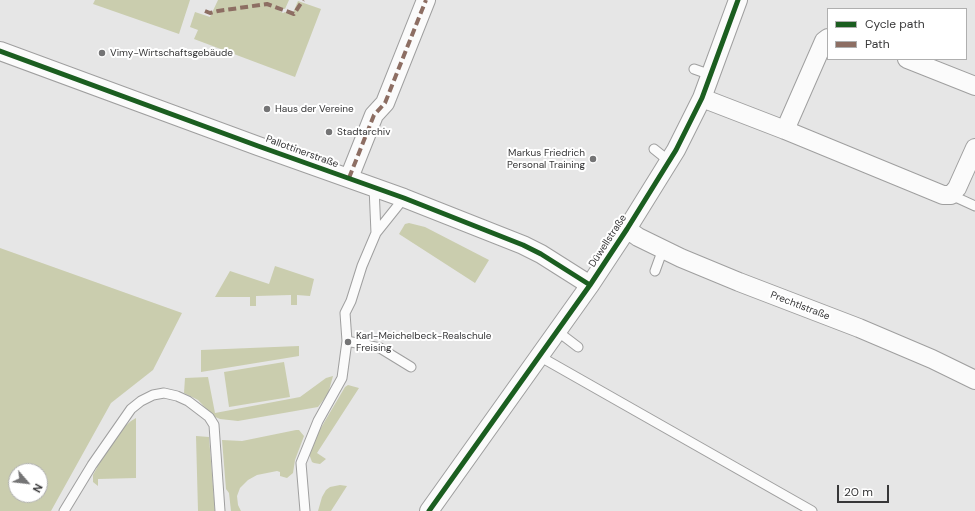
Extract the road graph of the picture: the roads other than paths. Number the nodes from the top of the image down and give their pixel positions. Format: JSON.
{"nodes":[{"id":1,"x":426,"y":0,"type":"edge"},
{"id":2,"x":738,"y":0,"type":"edge"},
{"id":3,"x":827,"y":39,"type":"edge"},
{"id":4,"x":0,"y":51,"type":"edge"},
{"id":5,"x":910,"y":60,"type":"edge"},
{"id":6,"x":694,"y":69,"type":"dead end"},
{"id":7,"x":711,"y":75,"type":"junction"},
{"id":8,"x":975,"y":86,"type":"edge"},
{"id":9,"x":702,"y":98,"type":"junction"},
{"id":10,"x":785,"y":130,"type":"junction"},
{"id":11,"x":975,"y":148,"type":"edge"},
{"id":12,"x":654,"y":149,"type":"dead end"},
{"id":13,"x":669,"y":161,"type":"junction"},
{"id":14,"x":349,"y":178,"type":"junction"},
{"id":15,"x":374,"y":186,"type":"junction"},
{"id":16,"x":951,"y":195,"type":"junction"},
{"id":17,"x":404,"y":198,"type":"junction"},
{"id":18,"x":975,"y":206,"type":"edge"},
{"id":19,"x":627,"y":229,"type":"junction"},
{"id":20,"x":376,"y":233,"type":"junction"},
{"id":21,"x":663,"y":249,"type":"junction"},
{"id":22,"x":655,"y":272,"type":"dead end"},
{"id":23,"x":590,"y":286,"type":"junction"},
{"id":24,"x":556,"y":331,"type":"junction"},
{"id":25,"x":347,"y":341,"type":"junction"},
{"id":26,"x":578,"y":347,"type":"dead end"},
{"id":27,"x":539,"y":356,"type":"junction"},
{"id":28,"x":411,"y":367,"type":"dead end"},
{"id":29,"x":975,"y":380,"type":"edge"},
{"id":30,"x":64,"y":511,"type":"edge"},
{"id":31,"x":220,"y":511,"type":"edge"},
{"id":32,"x":305,"y":511,"type":"edge"},
{"id":33,"x":429,"y":511,"type":"edge"},
{"id":34,"x":812,"y":511,"type":"edge"}],
"edges":[{"from":1,"to":14,"type":"street"},
{"from":2,"to":7,"type":"street","name":"Düwellstraße"},
{"from":3,"to":10,"type":"street"},
{"from":4,"to":14,"type":"street","name":"Pallottinerstraße"},
{"from":5,"to":8,"type":"street"},
{"from":6,"to":7,"type":"lane"},
{"from":7,"to":9,"type":"street","name":"Düwellstraße"},
{"from":9,"to":10,"type":"street"},
{"from":9,"to":13,"type":"street","name":"Düwellstraße"},
{"from":10,"to":16,"type":"street"},
{"from":11,"to":16,"type":"street"},
{"from":12,"to":13,"type":"lane"},
{"from":13,"to":19,"type":"street","name":"Düwellstraße"},
{"from":14,"to":15,"type":"street","name":"Pallottinerstraße"},
{"from":15,"to":17,"type":"street","name":"Pallottinerstraße"},
{"from":15,"to":20,"type":"lane"},
{"from":16,"to":18,"type":"lane"},
{"from":17,"to":20,"type":"lane"},
{"from":17,"to":23,"type":"street","name":"Pallottinerstraße"},
{"from":19,"to":21,"type":"street","name":"Prechtlstraße"},
{"from":19,"to":23,"type":"street","name":"Düwellstraße"},
{"from":20,"to":25,"type":"lane"},
{"from":21,"to":22,"type":"lane"},
{"from":21,"to":29,"type":"street","name":"Prechtlstraße"},
{"from":23,"to":24,"type":"street","name":"Düwellstraße"},
{"from":24,"to":26,"type":"lane"},
{"from":24,"to":27,"type":"street","name":"Düwellstraße"},
{"from":25,"to":28,"type":"lane"},
{"from":25,"to":32,"type":"lane"},
{"from":27,"to":33,"type":"street","name":"Düwellstraße"},
{"from":27,"to":34,"type":"lane"},
{"from":30,"to":31,"type":"lane"}]}
